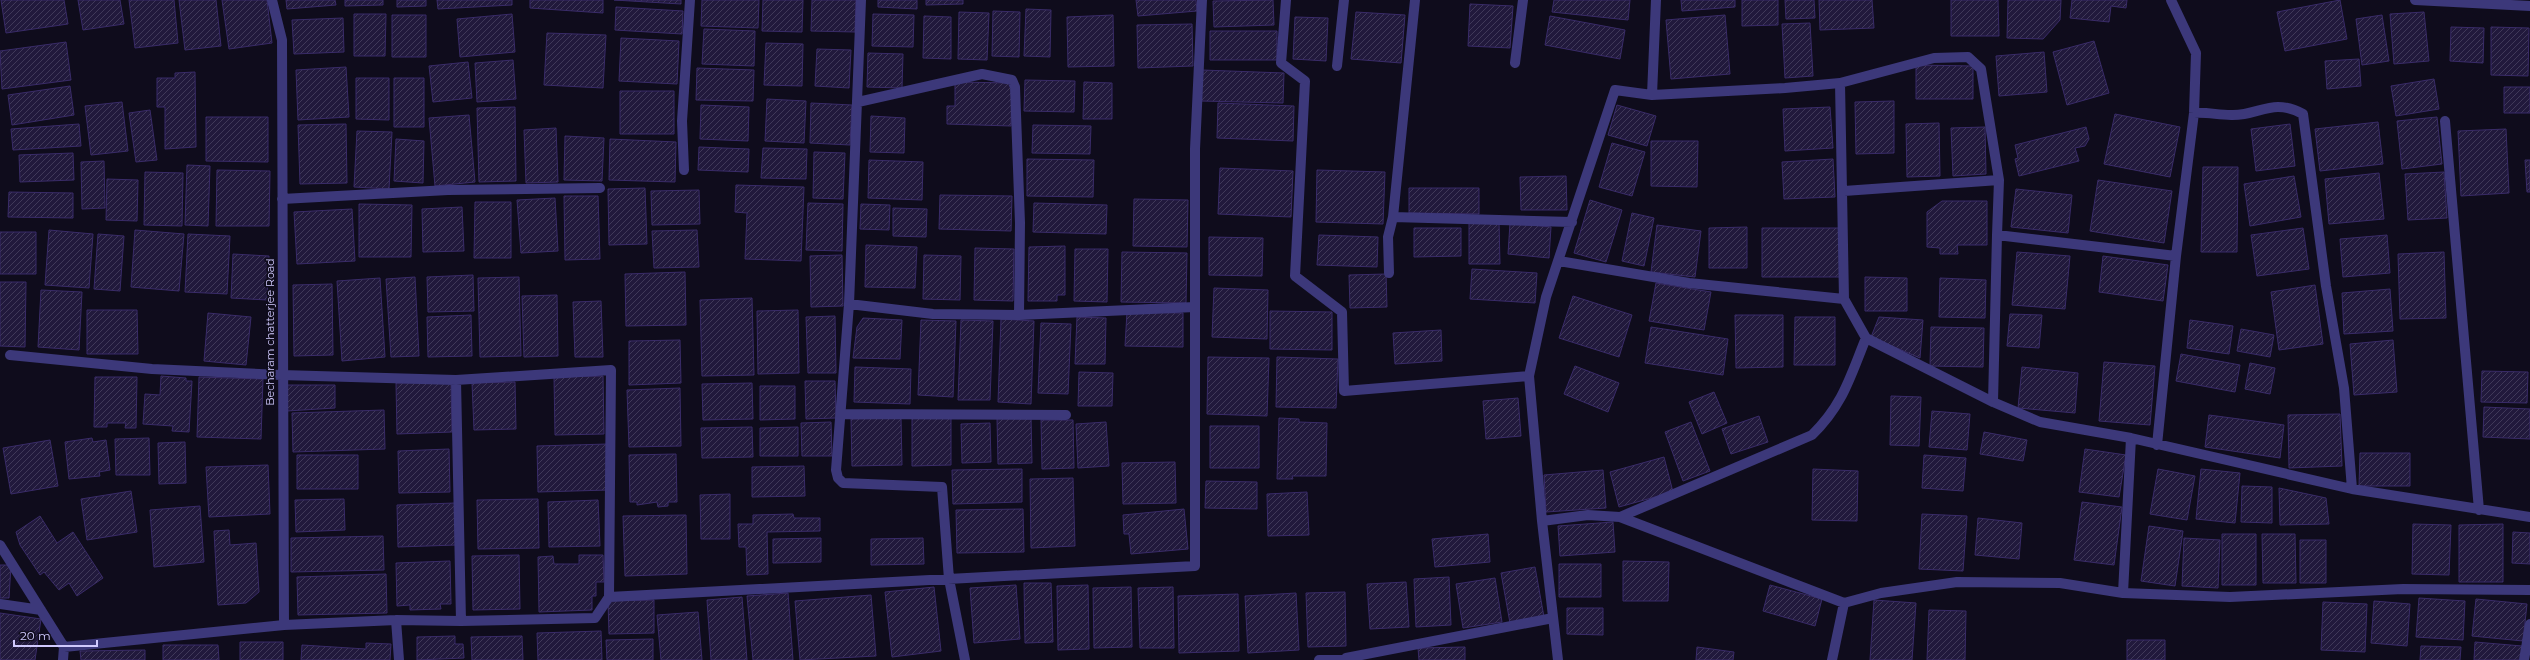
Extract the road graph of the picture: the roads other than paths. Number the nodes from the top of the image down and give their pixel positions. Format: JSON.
{"nodes":[{"id":1,"x":272,"y":0,"type":"edge"},
{"id":2,"x":690,"y":0,"type":"edge"},
{"id":3,"x":861,"y":0,"type":"edge"},
{"id":4,"x":1202,"y":0,"type":"edge"},
{"id":5,"x":1286,"y":0,"type":"edge"},
{"id":6,"x":1344,"y":0,"type":"edge"},
{"id":7,"x":1415,"y":0,"type":"edge"},
{"id":8,"x":1522,"y":0,"type":"edge"},
{"id":9,"x":1656,"y":0,"type":"edge"},
{"id":10,"x":2171,"y":0,"type":"edge"},
{"id":11,"x":2415,"y":0,"type":"edge"},
{"id":12,"x":2530,"y":6,"type":"edge"},
{"id":13,"x":1515,"y":62,"type":"dead end"},
{"id":14,"x":1336,"y":66,"type":"dead end"},
{"id":15,"x":1840,"y":83,"type":"junction"},
{"id":16,"x":1652,"y":95,"type":"junction"},
{"id":17,"x":858,"y":102,"type":"junction"},
{"id":18,"x":2194,"y":113,"type":"junction"},
{"id":19,"x":2445,"y":121,"type":"dead end"},
{"id":20,"x":684,"y":170,"type":"dead end"},
{"id":21,"x":1999,"y":180,"type":"junction"},
{"id":22,"x":600,"y":188,"type":"dead end"},
{"id":23,"x":1844,"y":191,"type":"junction"},
{"id":24,"x":282,"y":198,"type":"junction"},
{"id":25,"x":1393,"y":217,"type":"junction"},
{"id":26,"x":1572,"y":222,"type":"junction"},
{"id":27,"x":1997,"y":235,"type":"junction"},
{"id":28,"x":2176,"y":256,"type":"junction"},
{"id":29,"x":1559,"y":261,"type":"junction"},
{"id":30,"x":1388,"y":273,"type":"dead end"},
{"id":31,"x":1844,"y":299,"type":"junction"},
{"id":32,"x":849,"y":304,"type":"junction"},
{"id":33,"x":1195,"y":307,"type":"junction"},
{"id":34,"x":1019,"y":315,"type":"junction"},
{"id":35,"x":1866,"y":338,"type":"junction"},
{"id":36,"x":10,"y":355,"type":"dead end"},
{"id":37,"x":281,"y":375,"type":"junction"},
{"id":38,"x":1529,"y":376,"type":"junction"},
{"id":39,"x":456,"y":380,"type":"junction"},
{"id":40,"x":1993,"y":402,"type":"junction"},
{"id":41,"x":842,"y":414,"type":"junction"},
{"id":42,"x":1066,"y":415,"type":"dead end"},
{"id":43,"x":2131,"y":438,"type":"junction"},
{"id":44,"x":2157,"y":445,"type":"junction"},
{"id":45,"x":2352,"y":489,"type":"junction"},
{"id":46,"x":2480,"y":510,"type":"junction"},
{"id":47,"x":1620,"y":517,"type":"junction"},
{"id":48,"x":2530,"y":518,"type":"edge"},
{"id":49,"x":1542,"y":521,"type":"junction"},
{"id":50,"x":0,"y":545,"type":"edge"},
{"id":51,"x":949,"y":579,"type":"junction"},
{"id":52,"x":2530,"y":590,"type":"edge"},
{"id":53,"x":2123,"y":593,"type":"junction"},
{"id":54,"x":609,"y":597,"type":"junction"},
{"id":55,"x":1844,"y":603,"type":"junction"},
{"id":56,"x":0,"y":604,"type":"edge"},
{"id":57,"x":40,"y":610,"type":"junction"},
{"id":58,"x":1553,"y":618,"type":"junction"},
{"id":59,"x":396,"y":620,"type":"junction"},
{"id":60,"x":462,"y":621,"type":"junction"},
{"id":61,"x":2530,"y":624,"type":"edge"},
{"id":62,"x":284,"y":625,"type":"junction"},
{"id":63,"x":64,"y":647,"type":"junction"},
{"id":64,"x":1346,"y":659,"type":"edge"},
{"id":65,"x":63,"y":660,"type":"edge"},
{"id":66,"x":398,"y":660,"type":"edge"},
{"id":67,"x":965,"y":660,"type":"edge"},
{"id":68,"x":1319,"y":660,"type":"edge"},
{"id":69,"x":1558,"y":660,"type":"edge"},
{"id":70,"x":1832,"y":660,"type":"edge"},
{"id":71,"x":2524,"y":660,"type":"edge"}],
"edges":[{"from":1,"to":24,"type":"street","name":"Becharam chatterjee Road"},
{"from":2,"to":20,"type":"street"},
{"from":3,"to":17,"type":"street"},
{"from":4,"to":33,"type":"street"},
{"from":5,"to":38,"type":"street"},
{"from":6,"to":14,"type":"street"},
{"from":7,"to":25,"type":"street"},
{"from":8,"to":13,"type":"street"},
{"from":9,"to":16,"type":"street"},
{"from":10,"to":18,"type":"street"},
{"from":11,"to":12,"type":"street"},
{"from":15,"to":16,"type":"street"},
{"from":15,"to":21,"type":"street"},
{"from":15,"to":23,"type":"street"},
{"from":16,"to":26,"type":"street"},
{"from":17,"to":32,"type":"street"},
{"from":17,"to":34,"type":"street"},
{"from":18,"to":28,"type":"street"},
{"from":18,"to":45,"type":"street"},
{"from":19,"to":46,"type":"street"},
{"from":21,"to":23,"type":"street"},
{"from":21,"to":27,"type":"street"},
{"from":22,"to":24,"type":"street"},
{"from":23,"to":31,"type":"street"},
{"from":24,"to":37,"type":"street","name":"Becharam chatterjee Road"},
{"from":25,"to":26,"type":"street"},
{"from":25,"to":30,"type":"street"},
{"from":26,"to":29,"type":"street"},
{"from":27,"to":28,"type":"street"},
{"from":27,"to":40,"type":"street"},
{"from":28,"to":44,"type":"street"},
{"from":29,"to":31,"type":"street"},
{"from":29,"to":38,"type":"street"},
{"from":31,"to":35,"type":"street"},
{"from":32,"to":34,"type":"street"},
{"from":32,"to":41,"type":"street"},
{"from":33,"to":34,"type":"street"},
{"from":33,"to":51,"type":"street"},
{"from":35,"to":40,"type":"street"},
{"from":35,"to":47,"type":"street"},
{"from":36,"to":37,"type":"street"},
{"from":37,"to":39,"type":"street"},
{"from":37,"to":62,"type":"street","name":"Becharam chatterjee Road"},
{"from":38,"to":49,"type":"street"},
{"from":39,"to":54,"type":"street"},
{"from":39,"to":60,"type":"street"},
{"from":40,"to":43,"type":"street"},
{"from":41,"to":42,"type":"street"},
{"from":41,"to":51,"type":"street"},
{"from":43,"to":44,"type":"street"},
{"from":43,"to":53,"type":"street"},
{"from":44,"to":45,"type":"street"},
{"from":45,"to":46,"type":"street"},
{"from":46,"to":48,"type":"street"},
{"from":47,"to":49,"type":"street"},
{"from":47,"to":55,"type":"street"},
{"from":49,"to":58,"type":"street"},
{"from":50,"to":57,"type":"street"},
{"from":51,"to":54,"type":"street"},
{"from":51,"to":67,"type":"street"},
{"from":52,"to":53,"type":"street"},
{"from":53,"to":55,"type":"street"},
{"from":54,"to":60,"type":"street"},
{"from":55,"to":70,"type":"street"},
{"from":56,"to":57,"type":"street"},
{"from":57,"to":63,"type":"street"},
{"from":58,"to":64,"type":"street"},
{"from":58,"to":69,"type":"street"},
{"from":59,"to":60,"type":"street"},
{"from":59,"to":62,"type":"street"},
{"from":59,"to":66,"type":"street"},
{"from":61,"to":71,"type":"street"},
{"from":62,"to":63,"type":"street"},
{"from":63,"to":65,"type":"street"},
{"from":64,"to":68,"type":"street"}]}
